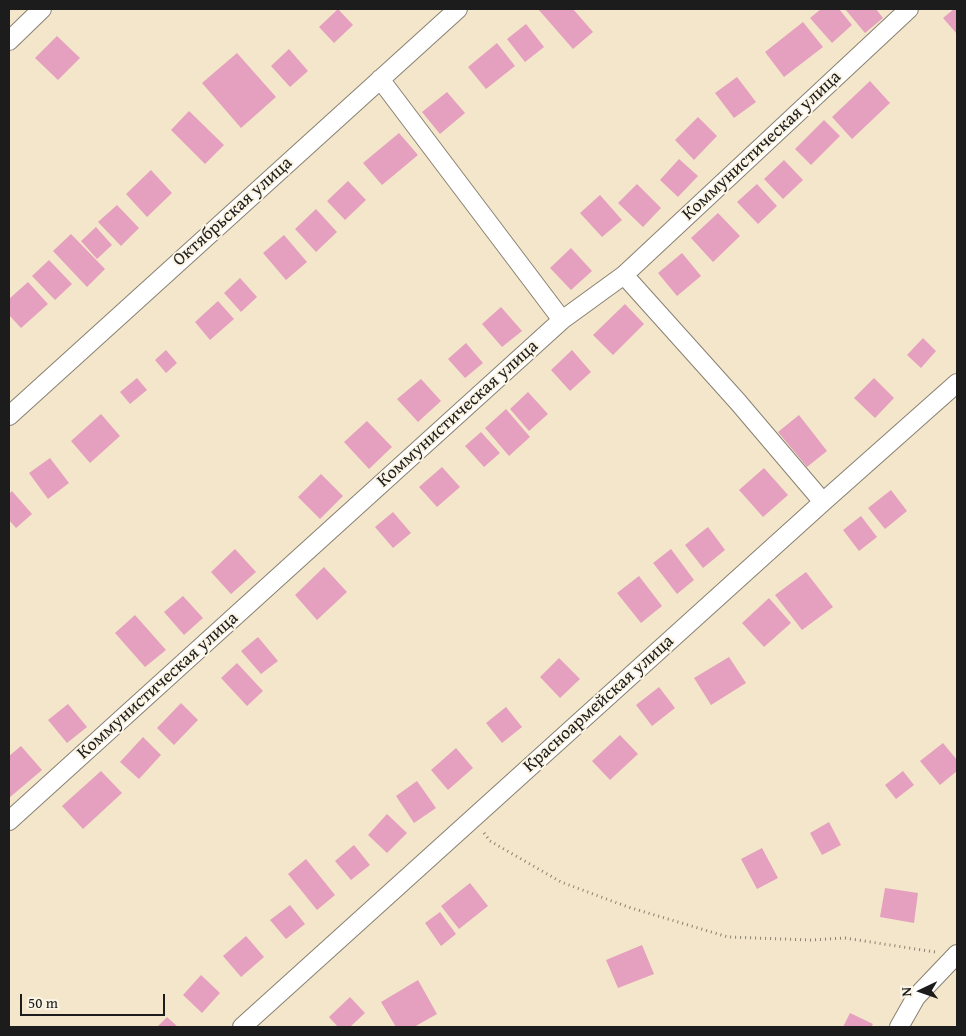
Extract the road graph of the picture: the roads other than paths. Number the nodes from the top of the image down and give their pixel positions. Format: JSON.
{"nodes":[{"id":1,"x":42,"y":9,"type":"edge"},
{"id":2,"x":458,"y":9,"type":"edge"},
{"id":3,"x":909,"y":9,"type":"edge"},
{"id":4,"x":9,"y":41,"type":"edge"},
{"id":5,"x":380,"y":79,"type":"junction"},
{"id":6,"x":624,"y":275,"type":"junction"},
{"id":7,"x":562,"y":320,"type":"junction"},
{"id":8,"x":957,"y":383,"type":"edge"},
{"id":9,"x":9,"y":416,"type":"edge"},
{"id":10,"x":823,"y":502,"type":"junction"},
{"id":11,"x":9,"y":821,"type":"edge"},
{"id":12,"x":957,"y":955,"type":"edge"},
{"id":13,"x":242,"y":1027,"type":"edge"},
{"id":14,"x":900,"y":1027,"type":"edge"}],
"edges":[{"from":1,"to":4,"type":"street"},
{"from":2,"to":5,"type":"street","name":"Октябрьская улица"},
{"from":3,"to":6,"type":"street","name":"Коммунистическая улица"},
{"from":5,"to":7,"type":"street"},
{"from":5,"to":9,"type":"street","name":"Октябрьская улица"},
{"from":6,"to":7,"type":"street","name":"Коммунистическая улица"},
{"from":6,"to":10,"type":"street"},
{"from":7,"to":11,"type":"street","name":"Коммунистическая улица"},
{"from":8,"to":10,"type":"street","name":"Красноармейская улица"},
{"from":10,"to":13,"type":"street","name":"Красноармейская улица"},
{"from":12,"to":14,"type":"street"}]}
